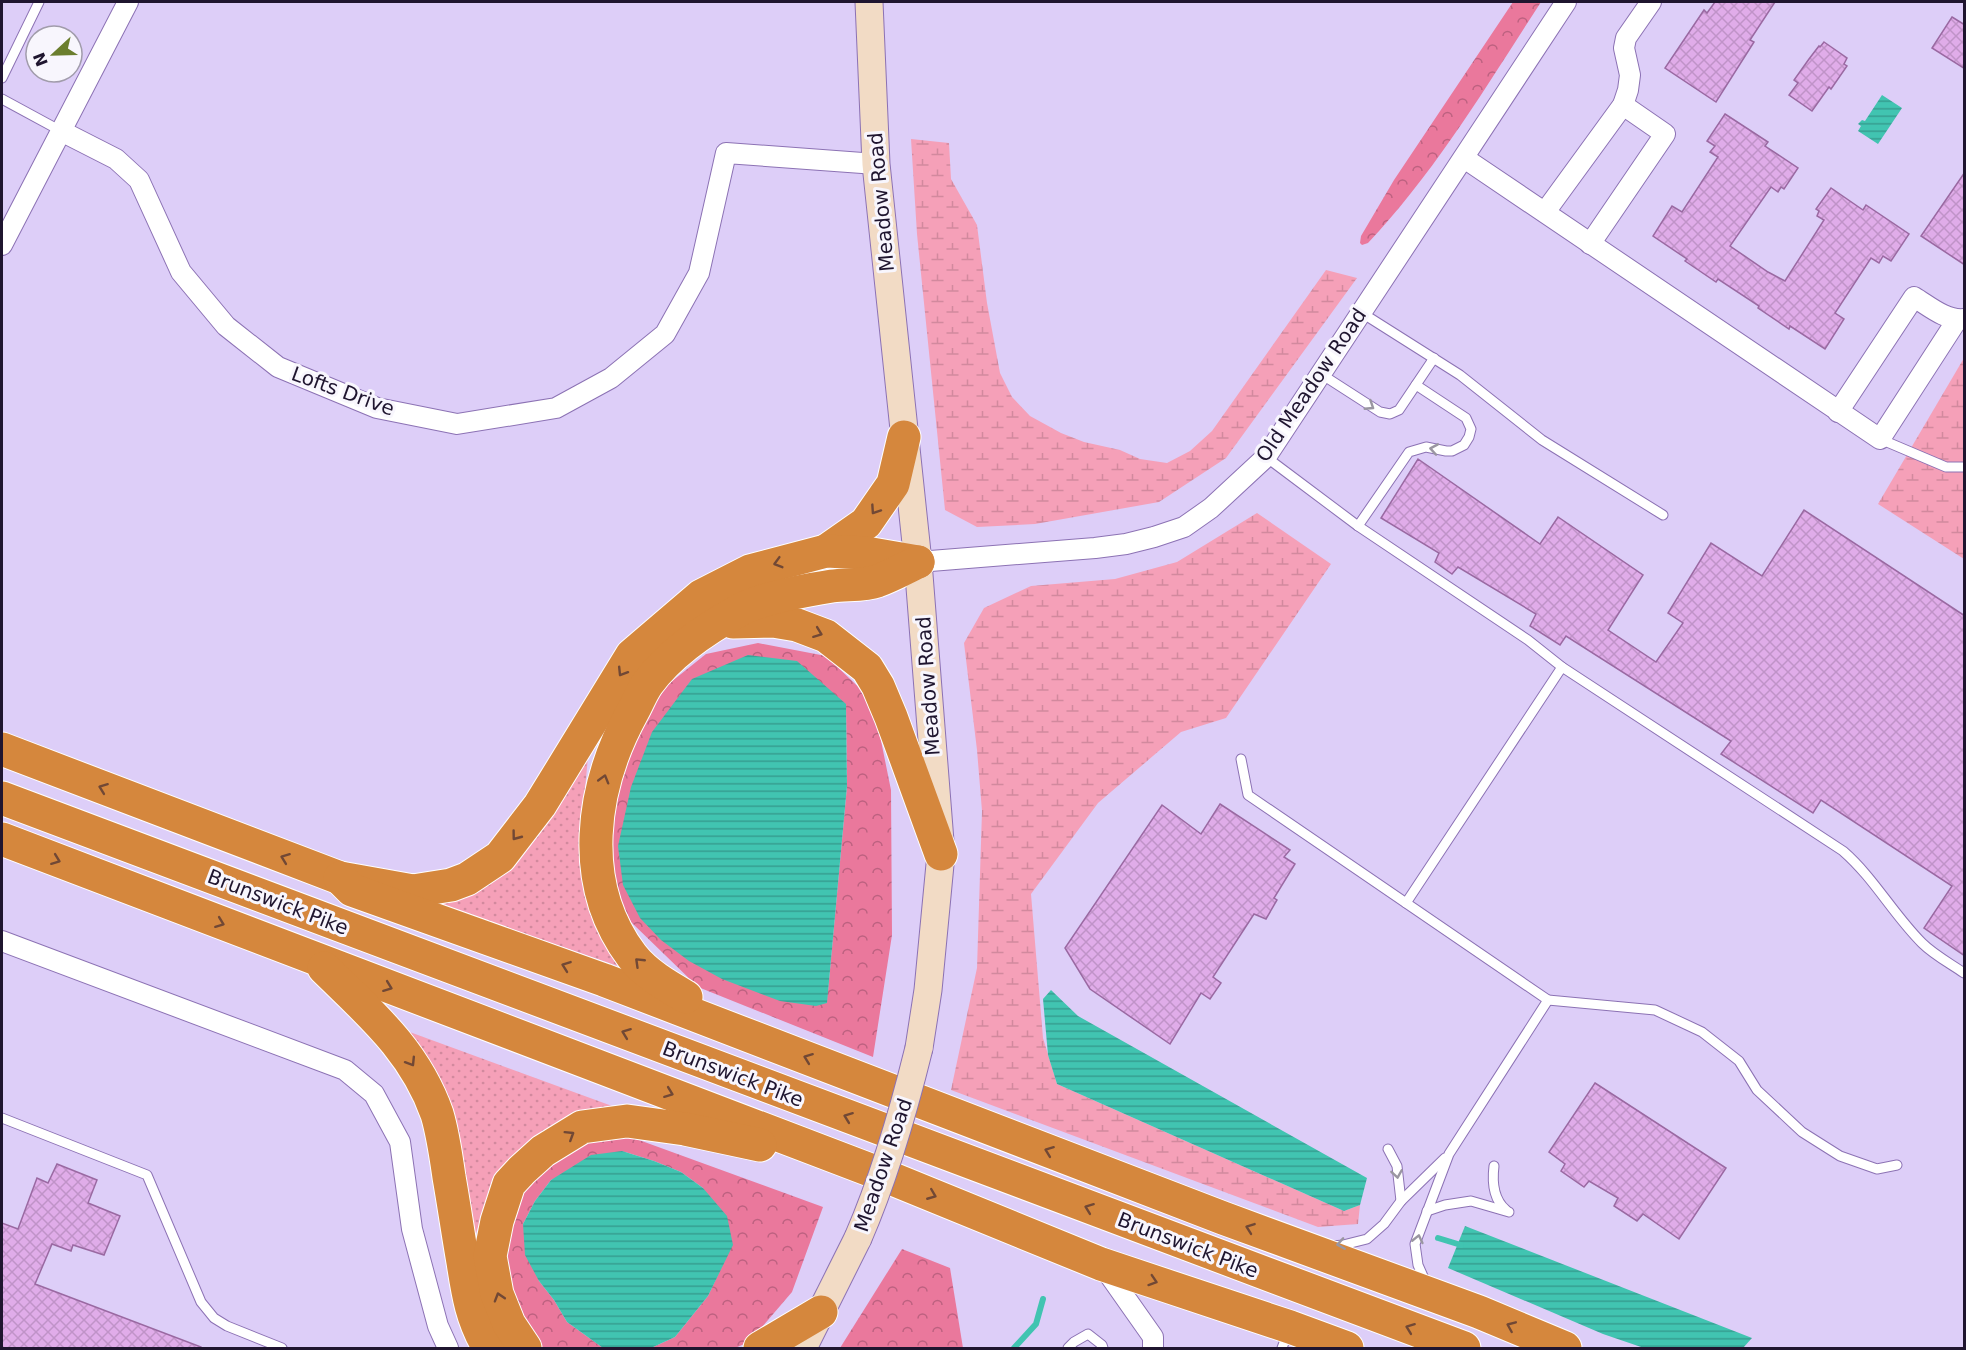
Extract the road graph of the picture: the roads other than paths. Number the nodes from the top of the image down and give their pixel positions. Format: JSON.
{"nodes":[{"id":1,"x":39,"y":2,"type":"edge"},
{"id":2,"x":128,"y":2,"type":"edge"},
{"id":3,"x":869,"y":2,"type":"edge"},
{"id":4,"x":1566,"y":2,"type":"edge"},
{"id":5,"x":1651,"y":2,"type":"edge"},
{"id":6,"x":2,"y":78,"type":"edge"},
{"id":7,"x":2,"y":99,"type":"edge"},
{"id":8,"x":1623,"y":105,"type":"junction"},
{"id":9,"x":61,"y":131,"type":"junction"},
{"id":10,"x":1464,"y":158,"type":"junction"},
{"id":11,"x":876,"y":164,"type":"junction"},
{"id":12,"x":1545,"y":212,"type":"junction"},
{"id":13,"x":1590,"y":244,"type":"junction"},
{"id":14,"x":2,"y":245,"type":"edge"},
{"id":15,"x":1362,"y":313,"type":"junction"},
{"id":16,"x":1961,"y":319,"type":"edge"},
{"id":17,"x":1434,"y":358,"type":"junction"},
{"id":18,"x":1321,"y":374,"type":"junction"},
{"id":19,"x":1416,"y":385,"type":"junction"},
{"id":20,"x":1838,"y":412,"type":"junction"},
{"id":21,"x":904,"y":437,"type":"junction"},
{"id":22,"x":1880,"y":439,"type":"junction"},
{"id":23,"x":1266,"y":457,"type":"junction"},
{"id":24,"x":1965,"y":467,"type":"edge"},
{"id":25,"x":1663,"y":515,"type":"dead end"},
{"id":26,"x":1358,"y":526,"type":"junction"},
{"id":27,"x":826,"y":550,"type":"junction"},
{"id":28,"x":918,"y":562,"type":"junction"},
{"id":29,"x":719,"y":623,"type":"junction"},
{"id":30,"x":1562,"y":667,"type":"junction"},
{"id":31,"x":2,"y":749,"type":"edge"},
{"id":32,"x":1241,"y":759,"type":"dead end"},
{"id":33,"x":2,"y":798,"type":"edge"},
{"id":34,"x":2,"y":839,"type":"edge"},
{"id":35,"x":941,"y":854,"type":"junction"},
{"id":36,"x":340,"y":879,"type":"junction"},
{"id":37,"x":1406,"y":903,"type":"junction"},
{"id":38,"x":2,"y":941,"type":"edge"},
{"id":39,"x":314,"y":959,"type":"junction"},
{"id":40,"x":1965,"y":973,"type":"edge"},
{"id":41,"x":1548,"y":1000,"type":"junction"},
{"id":42,"x":778,"y":1047,"type":"junction"},
{"id":43,"x":2,"y":1118,"type":"edge"},
{"id":44,"x":1388,"y":1149,"type":"dead end"},
{"id":45,"x":1449,"y":1154,"type":"junction"},
{"id":46,"x":1897,"y":1165,"type":"dead end"},
{"id":47,"x":1494,"y":1166,"type":"dead end"},
{"id":48,"x":878,"y":1173,"type":"junction"},
{"id":49,"x":1401,"y":1201,"type":"junction"},
{"id":50,"x":1427,"y":1211,"type":"junction"},
{"id":51,"x":1305,"y":1248,"type":"junction"},
{"id":52,"x":1101,"y":1264,"type":"junction"},
{"id":53,"x":1431,"y":1294,"type":"junction"},
{"id":54,"x":821,"y":1312,"type":"junction"},
{"id":55,"x":1286,"y":1338,"type":"edge"},
{"id":56,"x":1104,"y":1347,"type":"edge"},
{"id":57,"x":282,"y":1348,"type":"edge"},
{"id":58,"x":448,"y":1348,"type":"edge"},
{"id":59,"x":489,"y":1348,"type":"edge"},
{"id":60,"x":525,"y":1348,"type":"edge"},
{"id":61,"x":760,"y":1348,"type":"edge"},
{"id":62,"x":803,"y":1348,"type":"edge"},
{"id":63,"x":1068,"y":1348,"type":"edge"},
{"id":64,"x":1153,"y":1348,"type":"edge"},
{"id":65,"x":1347,"y":1348,"type":"edge"},
{"id":66,"x":1464,"y":1348,"type":"edge"},
{"id":67,"x":1565,"y":1348,"type":"edge"}],
"edges":[{"from":1,"to":6,"type":"lane"},
{"from":2,"to":9,"type":"street"},
{"from":3,"to":11,"type":"street","name":"Meadow Road"},
{"from":4,"to":10,"type":"street","name":"Old Meadow Road"},
{"from":5,"to":8,"type":"street"},
{"from":7,"to":9,"type":"lane"},
{"from":8,"to":12,"type":"street"},
{"from":8,"to":13,"type":"street"},
{"from":9,"to":11,"type":"street","name":"Lofts Drive"},
{"from":9,"to":14,"type":"street"},
{"from":10,"to":12,"type":"street"},
{"from":10,"to":15,"type":"street","name":"Old Meadow Road"},
{"from":11,"to":21,"type":"street","name":"Meadow Road"},
{"from":12,"to":13,"type":"street"},
{"from":13,"to":20,"type":"street"},
{"from":15,"to":17,"type":"lane"},
{"from":15,"to":18,"type":"street","name":"Old Meadow Road"},
{"from":16,"to":20,"type":"street"},
{"from":16,"to":22,"type":"street"},
{"from":17,"to":19,"type":"lane"},
{"from":17,"to":25,"type":"lane"},
{"from":18,"to":19,"type":"lane","one_way":true},
{"from":18,"to":23,"type":"street","name":"Old Meadow Road"},
{"from":19,"to":26,"type":"lane","one_way":true},
{"from":20,"to":22,"type":"street"},
{"from":21,"to":27,"type":"highway","one_way":true},
{"from":21,"to":28,"type":"street","name":"Meadow Road"},
{"from":22,"to":24,"type":"lane"},
{"from":23,"to":26,"type":"lane"},
{"from":23,"to":28,"type":"street","name":"Old Meadow Road"},
{"from":26,"to":30,"type":"lane"},
{"from":27,"to":28,"type":"highway"},
{"from":27,"to":36,"type":"highway","one_way":true},
{"from":28,"to":29,"type":"highway"},
{"from":28,"to":35,"type":"street","name":"Meadow Road"},
{"from":29,"to":35,"type":"highway","one_way":true},
{"from":42,"to":29,"type":"highway","one_way":true},
{"from":30,"to":37,"type":"lane"},
{"from":30,"to":40,"type":"lane"},
{"from":36,"to":31,"type":"highway","one_way":true},
{"from":32,"to":37,"type":"lane"},
{"from":66,"to":33,"type":"highway","name":"Brunswick Pike","one_way":true},
{"from":34,"to":39,"type":"highway","name":"Brunswick Pike","one_way":true},
{"from":35,"to":54,"type":"street","name":"Meadow Road","bridge":true},
{"from":42,"to":36,"type":"highway","one_way":true},
{"from":37,"to":41,"type":"lane"},
{"from":38,"to":58,"type":"street"},
{"from":39,"to":48,"type":"highway","name":"Brunswick Pike","one_way":true},
{"from":39,"to":59,"type":"highway","one_way":true},
{"from":41,"to":45,"type":"lane"},
{"from":41,"to":46,"type":"lane"},
{"from":51,"to":42,"type":"highway","one_way":true},
{"from":43,"to":57,"type":"lane"},
{"from":44,"to":49,"type":"lane","one_way":true},
{"from":45,"to":49,"type":"lane"},
{"from":45,"to":50,"type":"lane"},
{"from":47,"to":50,"type":"lane"},
{"from":48,"to":52,"type":"highway","name":"Brunswick Pike","one_way":true},
{"from":60,"to":48,"type":"highway","one_way":true},
{"from":49,"to":51,"type":"lane","one_way":true},
{"from":53,"to":50,"type":"lane","one_way":true},
{"from":51,"to":53,"type":"highway"},
{"from":52,"to":55,"type":"highway","name":"Brunswick Pike","one_way":true},
{"from":52,"to":64,"type":"street"},
{"from":67,"to":53,"type":"highway","one_way":true},
{"from":54,"to":61,"type":"highway"},
{"from":54,"to":62,"type":"street","name":"Meadow Road"},
{"from":55,"to":65,"type":"highway","name":"Brunswick Pike"},
{"from":56,"to":63,"type":"lane"}]}
